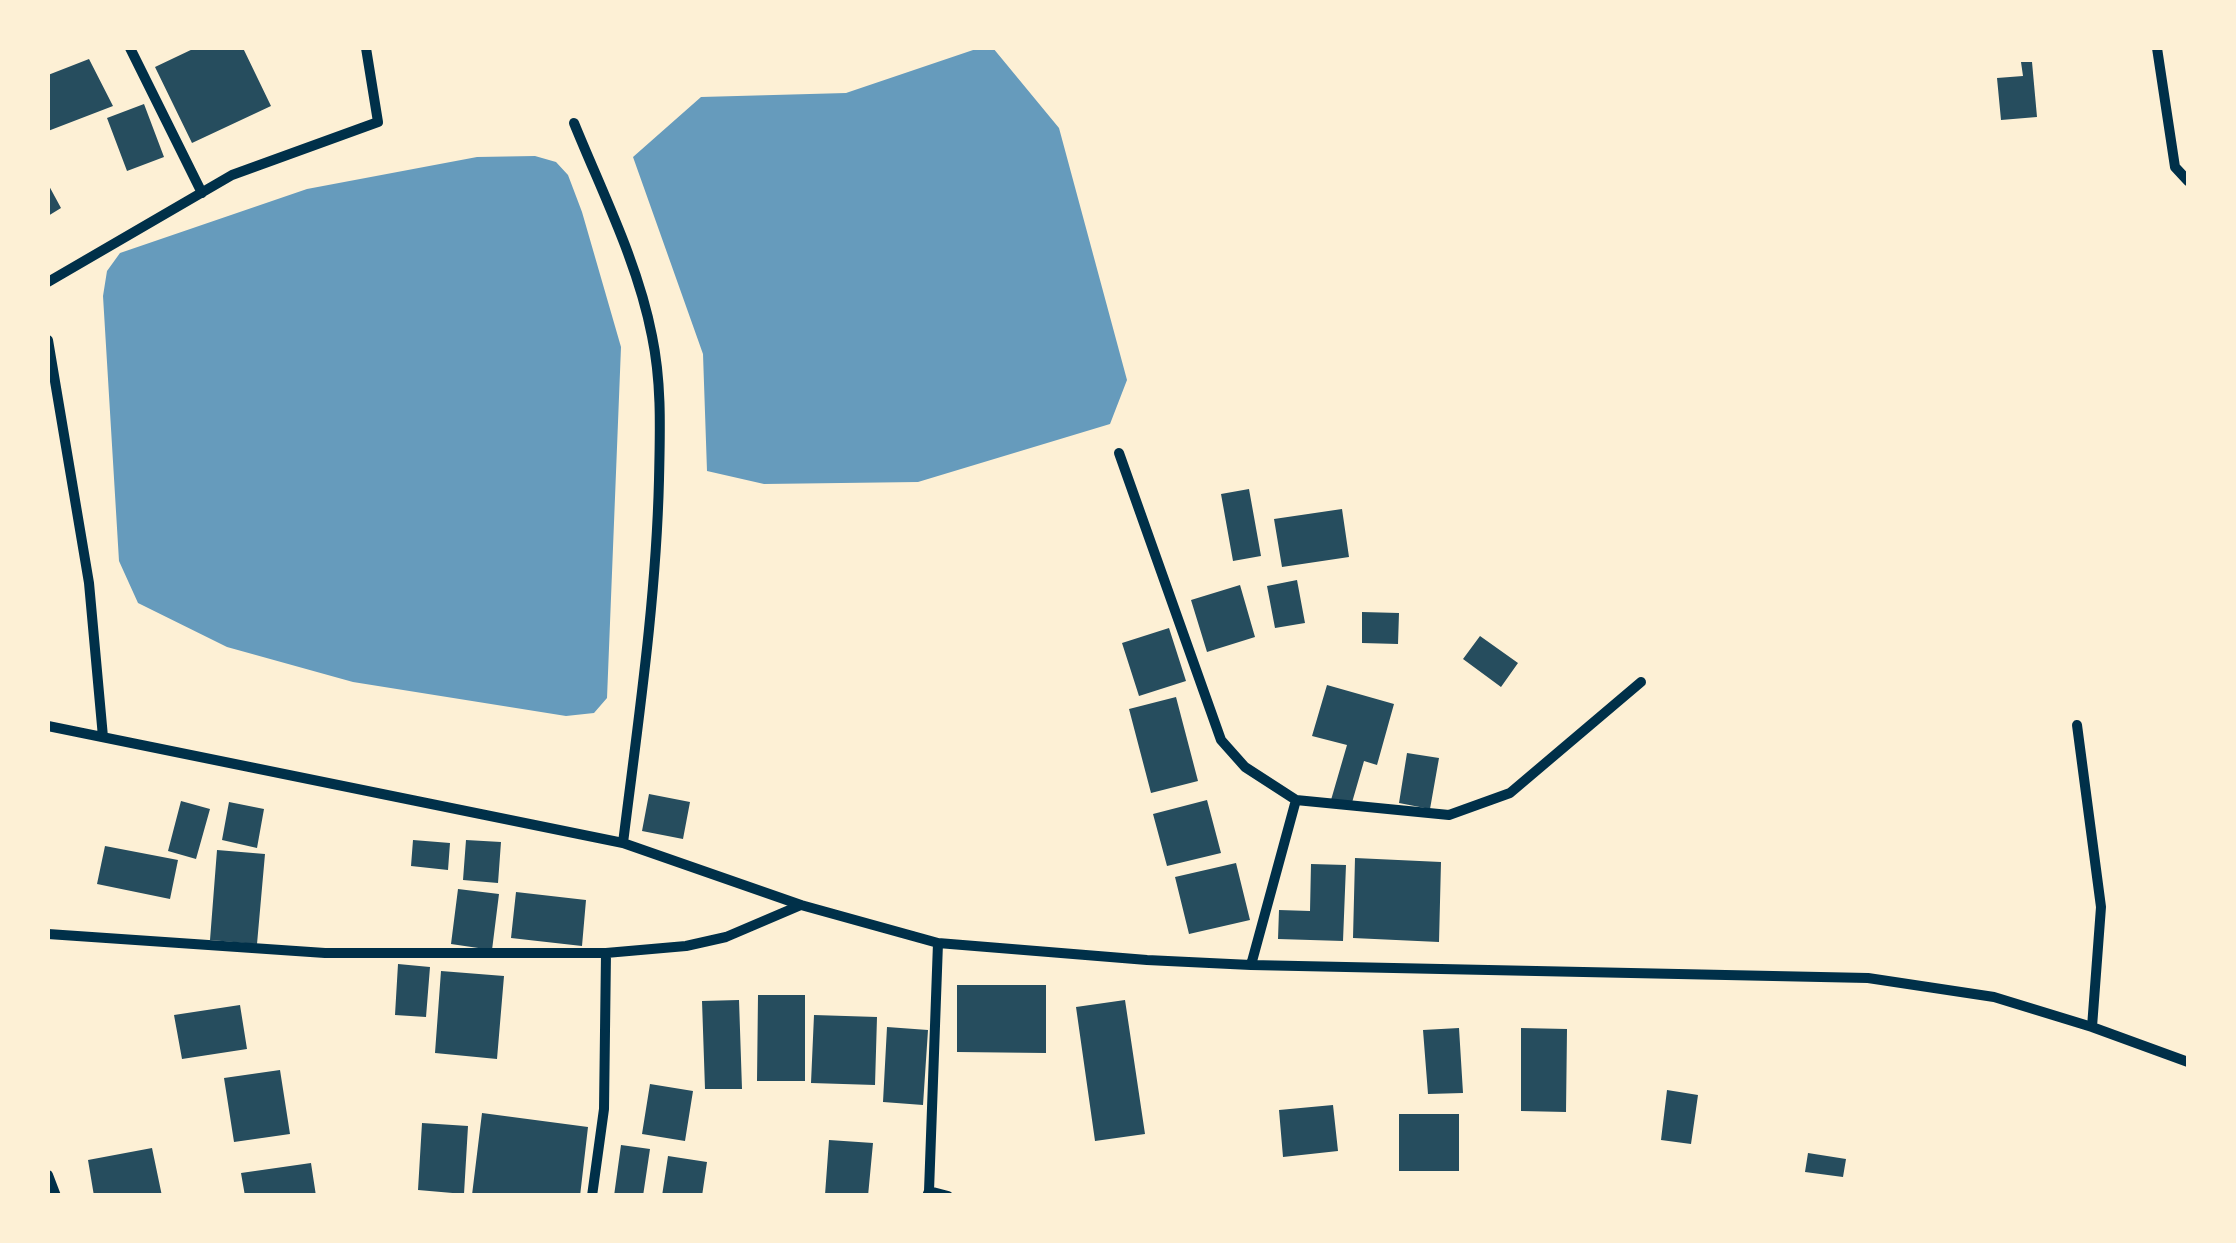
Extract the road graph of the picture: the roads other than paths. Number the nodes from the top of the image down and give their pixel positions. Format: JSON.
{"nodes":[{"id":1,"x":130,"y":48,"type":"edge"},
{"id":2,"x":366,"y":48,"type":"edge"},
{"id":3,"x":2157,"y":48,"type":"edge"},
{"id":4,"x":574,"y":123,"type":"dead end"},
{"id":5,"x":2188,"y":181,"type":"edge"},
{"id":6,"x":202,"y":193,"type":"junction"},
{"id":7,"x":48,"y":282,"type":"edge"},
{"id":8,"x":48,"y":340,"type":"edge"},
{"id":9,"x":1118,"y":453,"type":"dead end"},
{"id":10,"x":1640,"y":682,"type":"dead end"},
{"id":11,"x":2077,"y":725,"type":"dead end"},
{"id":12,"x":48,"y":726,"type":"edge"},
{"id":13,"x":103,"y":737,"type":"junction"},
{"id":14,"x":1296,"y":800,"type":"junction"},
{"id":15,"x":623,"y":843,"type":"junction"},
{"id":16,"x":802,"y":905,"type":"junction"},
{"id":17,"x":48,"y":934,"type":"edge"},
{"id":18,"x":938,"y":943,"type":"junction"},
{"id":19,"x":606,"y":952,"type":"junction"},
{"id":20,"x":1251,"y":966,"type":"junction"},
{"id":21,"x":2092,"y":1027,"type":"junction"},
{"id":22,"x":2188,"y":1062,"type":"edge"},
{"id":23,"x":48,"y":1176,"type":"edge"},
{"id":24,"x":928,"y":1193,"type":"edge"},
{"id":25,"x":56,"y":1196,"type":"edge"},
{"id":26,"x":592,"y":1196,"type":"edge"},
{"id":27,"x":948,"y":1196,"type":"edge"}],
"edges":[{"from":1,"to":6,"type":"street"},
{"from":2,"to":6,"type":"street"},
{"from":3,"to":5,"type":"street"},
{"from":4,"to":15,"type":"street"},
{"from":6,"to":7,"type":"street"},
{"from":8,"to":13,"type":"street"},
{"from":9,"to":14,"type":"street"},
{"from":10,"to":14,"type":"street"},
{"from":11,"to":21,"type":"street"},
{"from":12,"to":13,"type":"street"},
{"from":13,"to":15,"type":"street"},
{"from":14,"to":20,"type":"street"},
{"from":15,"to":16,"type":"street"},
{"from":16,"to":18,"type":"street"},
{"from":16,"to":19,"type":"street"},
{"from":17,"to":19,"type":"street"},
{"from":18,"to":20,"type":"street"},
{"from":18,"to":24,"type":"street"},
{"from":19,"to":26,"type":"street"},
{"from":20,"to":21,"type":"street"},
{"from":21,"to":22,"type":"street"},
{"from":23,"to":25,"type":"street"},
{"from":24,"to":27,"type":"street"}]}
